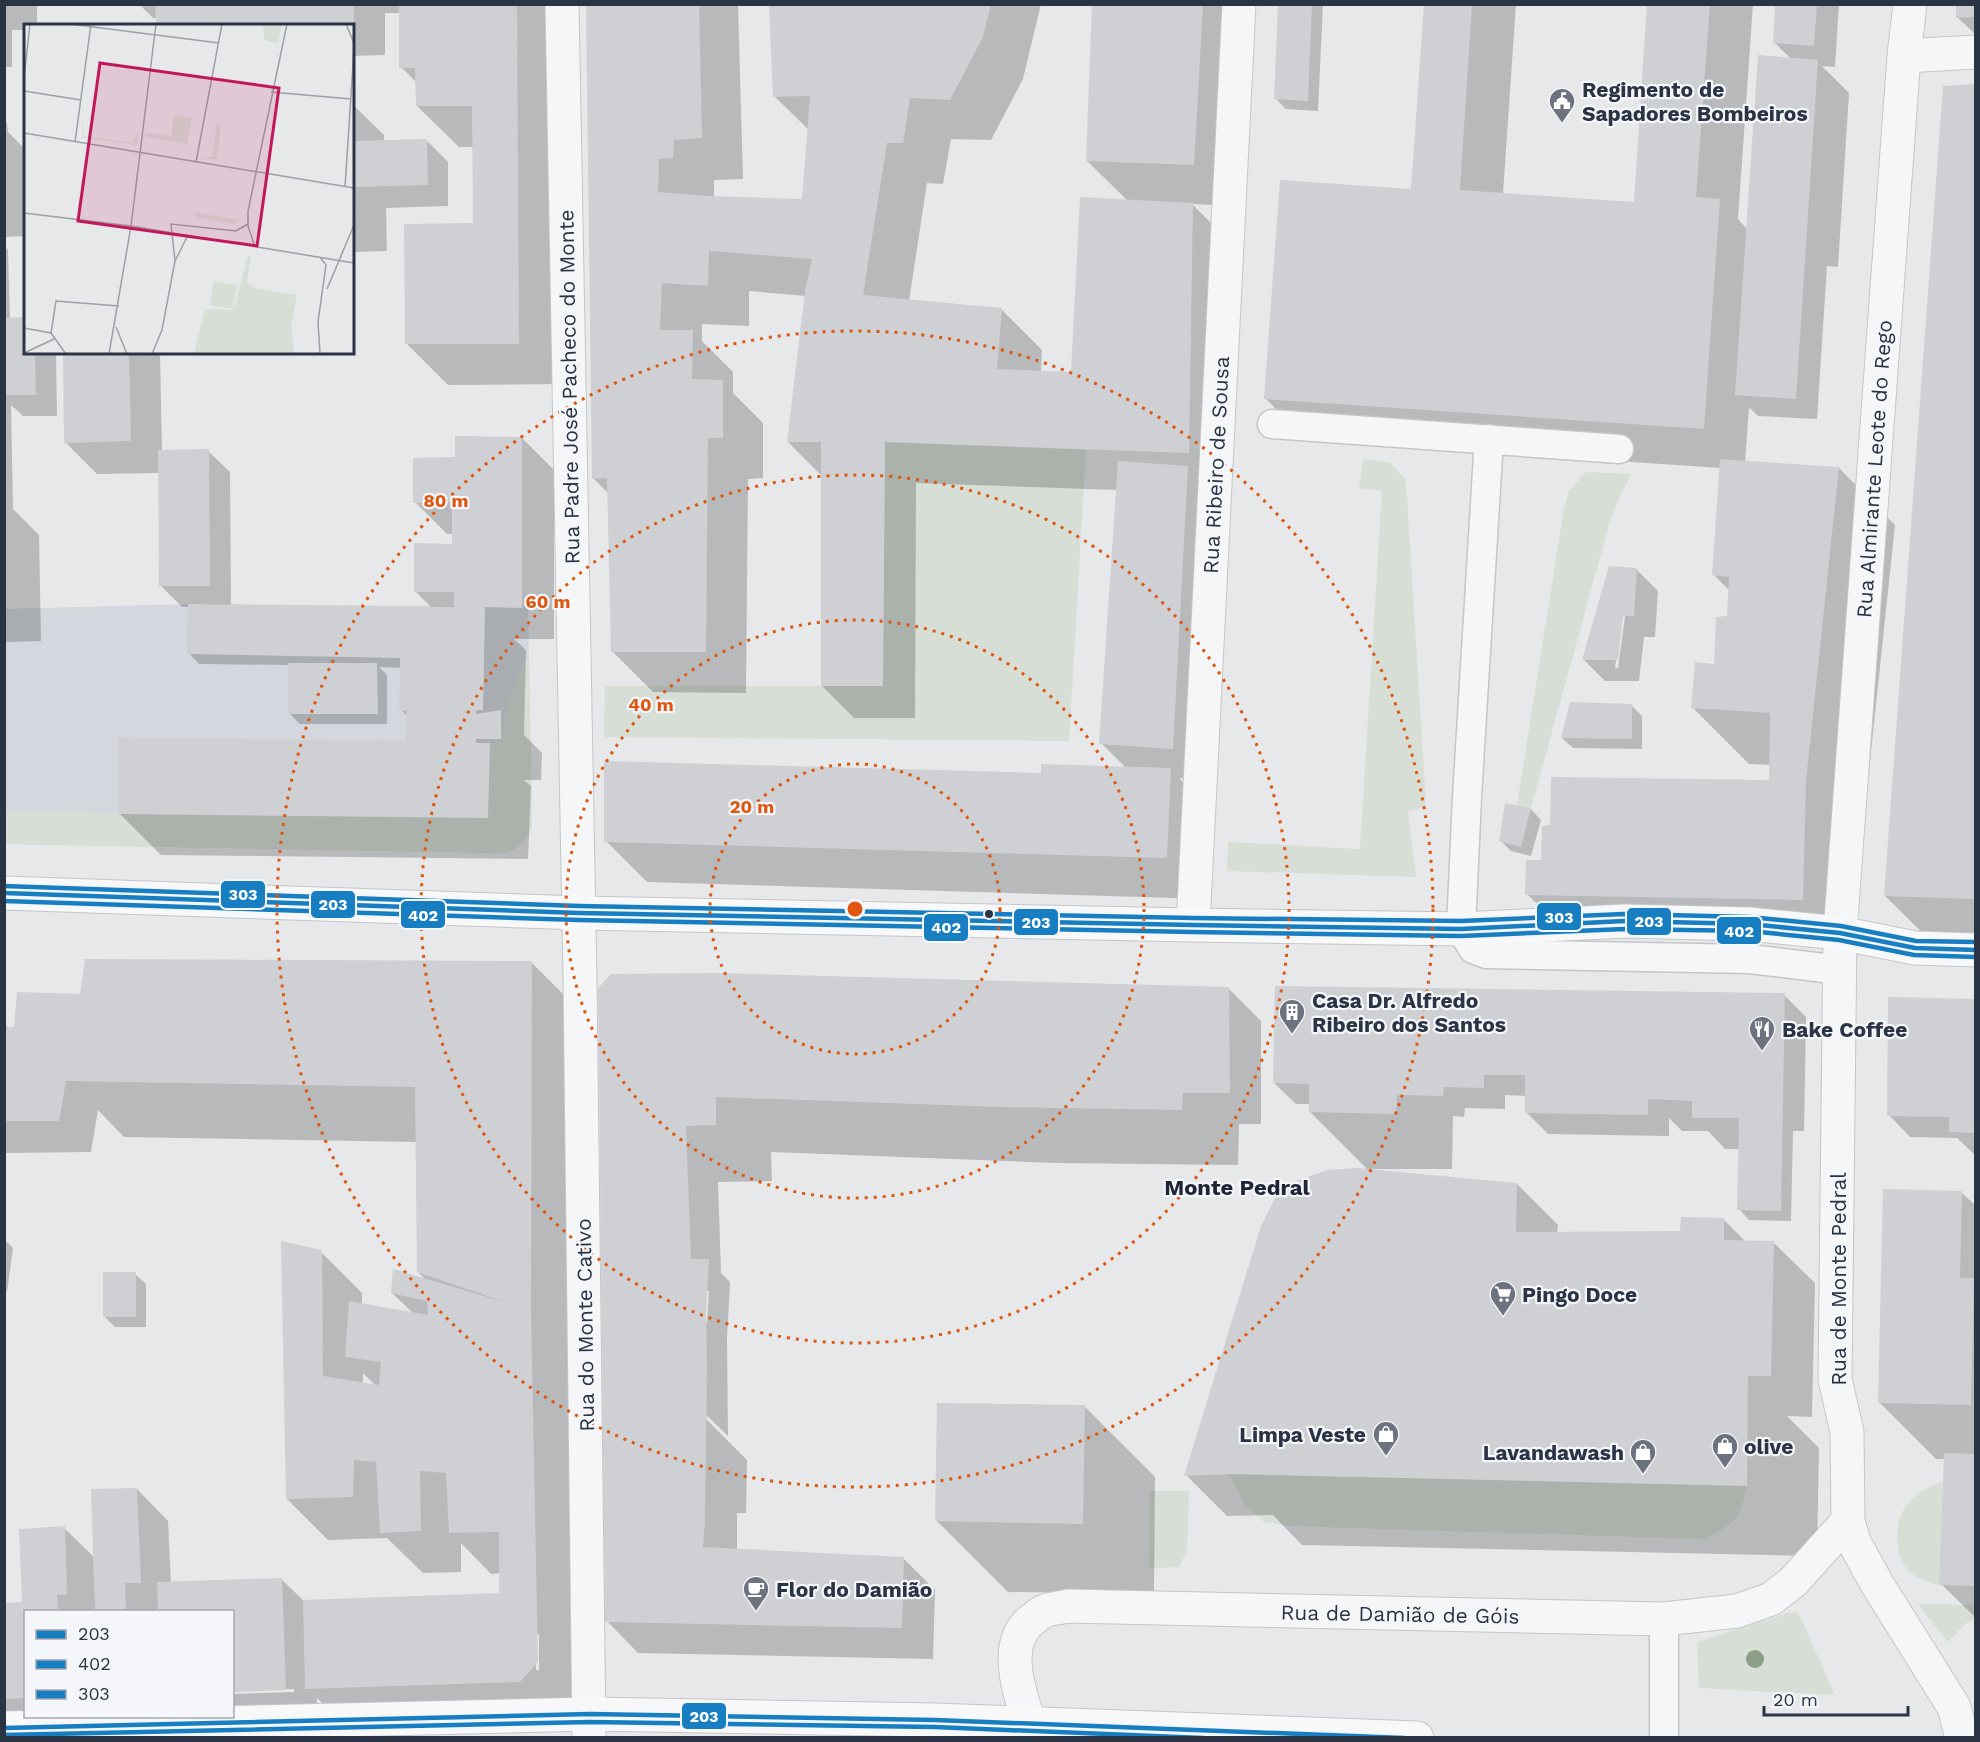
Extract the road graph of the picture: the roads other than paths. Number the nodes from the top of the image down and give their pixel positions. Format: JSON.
{"nodes":[{"id":1,"x":562,"y":4,"type":"edge"},
{"id":2,"x":1239,"y":4,"type":"edge"},
{"id":3,"x":1910,"y":4,"type":"edge"},
{"id":4,"x":1976,"y":52,"type":"edge"},
{"id":5,"x":1904,"y":56,"type":"junction"},
{"id":6,"x":1272,"y":424,"type":"dead end"},
{"id":7,"x":1489,"y":439,"type":"junction"},
{"id":8,"x":1619,"y":449,"type":"dead end"},
{"id":9,"x":4,"y":893,"type":"edge"},
{"id":10,"x":579,"y":913,"type":"junction"},
{"id":11,"x":1192,"y":925,"type":"junction"},
{"id":12,"x":1461,"y":930,"type":"junction"},
{"id":13,"x":1840,"y":933,"type":"junction"},
{"id":14,"x":1976,"y":950,"type":"edge"},
{"id":15,"x":1840,"y":970,"type":"junction"},
{"id":16,"x":1848,"y":1521,"type":"junction"},
{"id":17,"x":1664,"y":1619,"type":"junction"},
{"id":18,"x":590,"y":1726,"type":"edge"},
{"id":19,"x":4,"y":1728,"type":"edge"},
{"id":20,"x":1032,"y":1731,"type":"edge"},
{"id":21,"x":1221,"y":1733,"type":"edge"},
{"id":22,"x":1417,"y":1737,"type":"edge"},
{"id":23,"x":1664,"y":1737,"type":"edge"},
{"id":24,"x":1962,"y":1737,"type":"edge"}],
"edges":[{"from":1,"to":10,"type":"street","name":"Rua Padre José Pacheco do Monte"},
{"from":2,"to":11,"type":"street","name":"Rua Ribeiro de Sousa"},
{"from":3,"to":5,"type":"street","name":"Rua Almirante Leote do Rego"},
{"from":4,"to":5,"type":"street"},
{"from":5,"to":13,"type":"street","name":"Rua Almirante Leote do Rego"},
{"from":6,"to":7,"type":"lane"},
{"from":7,"to":8,"type":"lane"},
{"from":7,"to":12,"type":"lane"},
{"from":9,"to":10,"type":"main road"},
{"from":10,"to":11,"type":"main road"},
{"from":10,"to":18,"type":"street","name":"Rua do Monte Cativo"},
{"from":11,"to":12,"type":"main road"},
{"from":12,"to":13,"type":"main road"},
{"from":12,"to":15,"type":"lane"},
{"from":13,"to":14,"type":"main road"},
{"from":13,"to":15,"type":"street","name":"Rua de Monte Pedral"},
{"from":15,"to":16,"type":"street","name":"Rua de Monte Pedral"},
{"from":16,"to":17,"type":"street","name":"Rua de Damião de Góis"},
{"from":16,"to":24,"type":"street","name":"Rua de Monte Pedral"},
{"from":17,"to":20,"type":"street","name":"Rua de Damião de Góis"},
{"from":17,"to":23,"type":"lane"},
{"from":18,"to":19,"type":"main road"},
{"from":18,"to":20,"type":"main road"},
{"from":20,"to":21,"type":"main road"},
{"from":21,"to":22,"type":"main road"}]}
